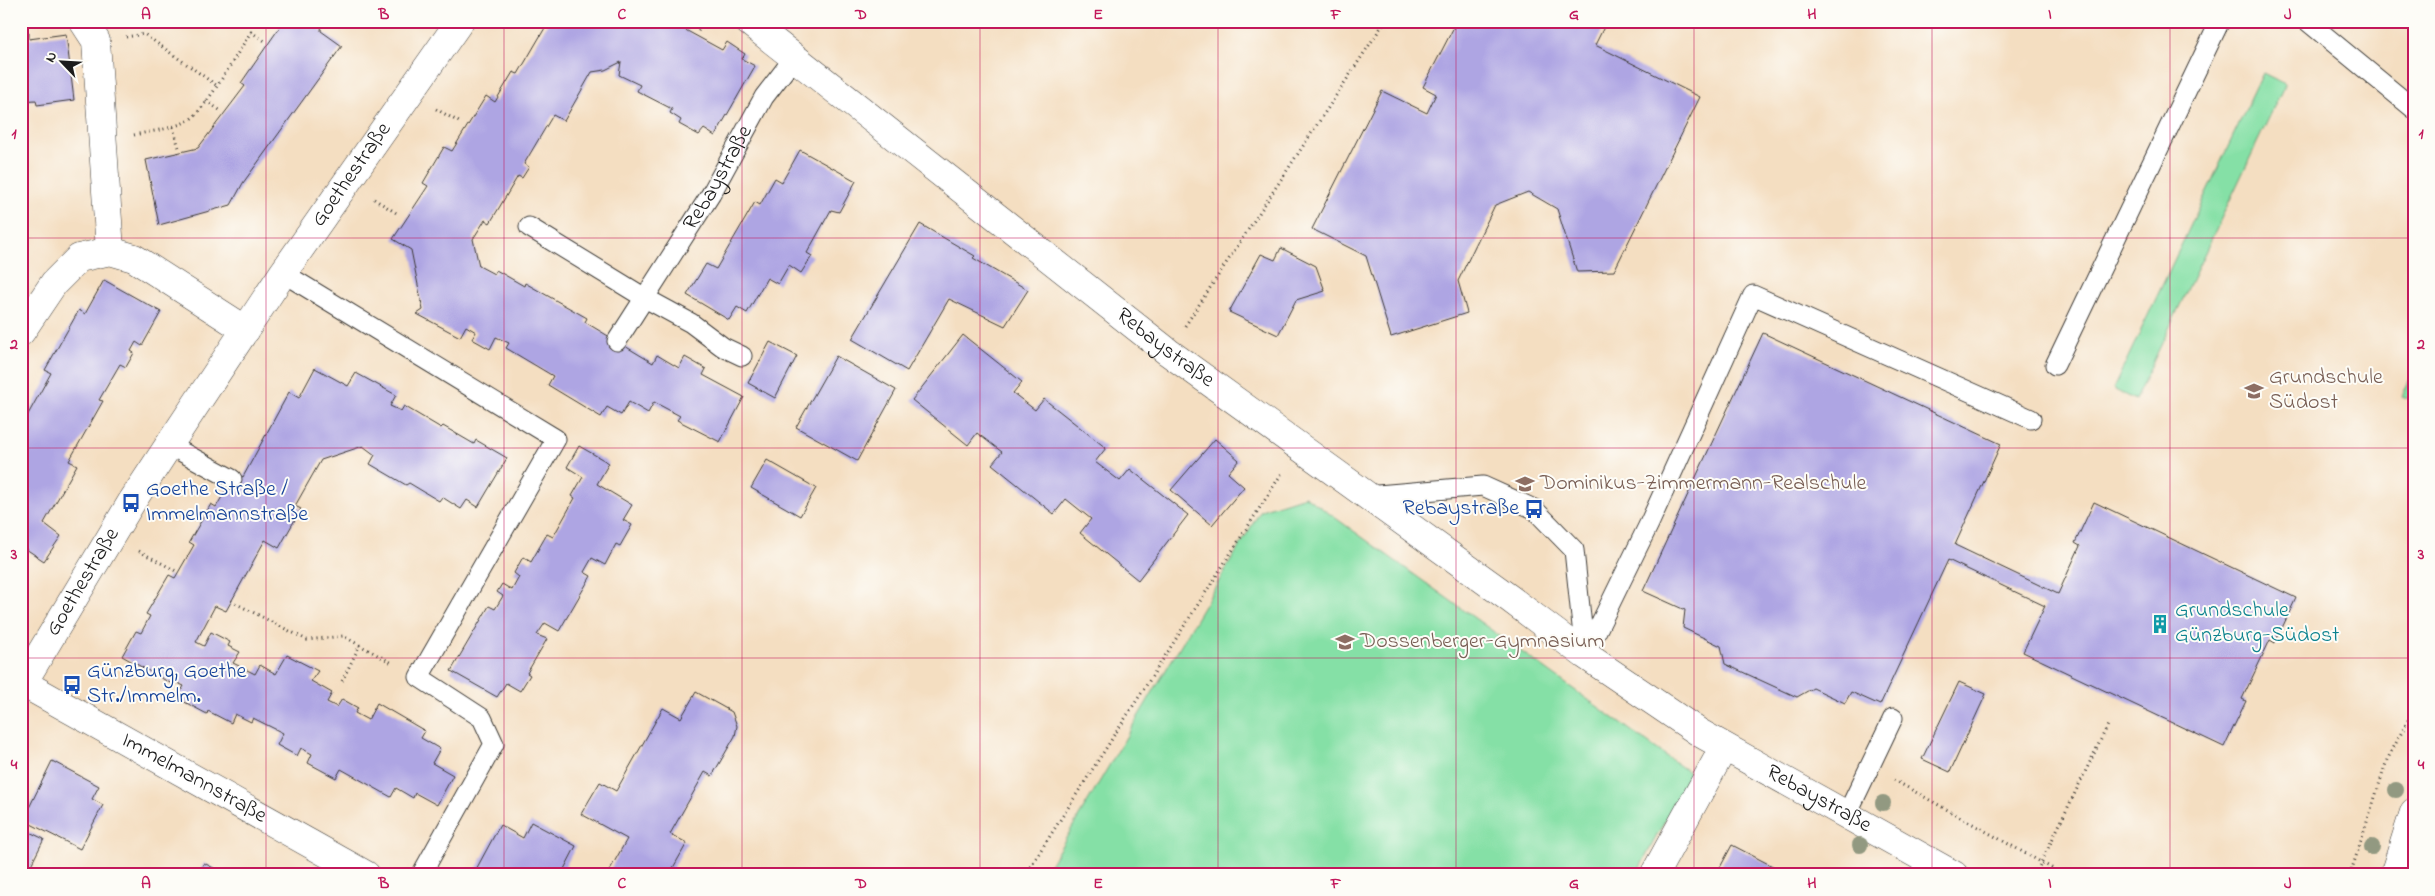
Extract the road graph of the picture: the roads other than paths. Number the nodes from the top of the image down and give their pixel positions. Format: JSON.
{"nodes":[{"id":1,"x":460,"y":21,"type":"edge"},
{"id":2,"x":748,"y":21,"type":"edge"},
{"id":3,"x":2220,"y":21,"type":"edge"},
{"id":4,"x":2307,"y":21,"type":"edge"},
{"id":5,"x":90,"y":31,"type":"edge"},
{"id":6,"x":794,"y":58,"type":"junction"},
{"id":7,"x":2414,"y":109,"type":"edge"},
{"id":8,"x":529,"y":226,"type":"dead end"},
{"id":9,"x":110,"y":251,"type":"junction"},
{"id":10,"x":283,"y":273,"type":"junction"},
{"id":11,"x":645,"y":298,"type":"junction"},
{"id":12,"x":246,"y":330,"type":"junction"},
{"id":13,"x":21,"y":332,"type":"edge"},
{"id":14,"x":617,"y":342,"type":"dead end"},
{"id":15,"x":742,"y":356,"type":"dead end"},
{"id":16,"x":2055,"y":365,"type":"dead end"},
{"id":17,"x":2031,"y":419,"type":"dead end"},
{"id":18,"x":169,"y":444,"type":"junction"},
{"id":19,"x":232,"y":480,"type":"dead end"},
{"id":20,"x":1366,"y":496,"type":"junction"},
{"id":21,"x":1585,"y":655,"type":"junction"},
{"id":22,"x":22,"y":684,"type":"edge"},
{"id":23,"x":1893,"y":718,"type":"dead end"},
{"id":24,"x":1724,"y":747,"type":"junction"},
{"id":25,"x":2414,"y":812,"type":"edge"},
{"id":26,"x":1848,"y":814,"type":"junction"},
{"id":27,"x":366,"y":875,"type":"edge"},
{"id":28,"x":421,"y":875,"type":"edge"},
{"id":29,"x":1654,"y":875,"type":"edge"},
{"id":30,"x":1954,"y":875,"type":"edge"},
{"id":31,"x":2394,"y":875,"type":"edge"}],
"edges":[{"from":1,"to":10,"type":"street","name":"Goethestraße"},
{"from":2,"to":6,"type":"street","name":"Rebaystraße"},
{"from":3,"to":16,"type":"lane"},
{"from":4,"to":7,"type":"lane"},
{"from":5,"to":9,"type":"street"},
{"from":6,"to":11,"type":"lane","name":"Rebaystraße"},
{"from":6,"to":20,"type":"street","name":"Rebaystraße"},
{"from":8,"to":11,"type":"lane"},
{"from":9,"to":12,"type":"street"},
{"from":9,"to":13,"type":"street"},
{"from":10,"to":12,"type":"street","name":"Goethestraße"},
{"from":10,"to":28,"type":"lane"},
{"from":11,"to":14,"type":"lane","name":"Rebaystraße"},
{"from":11,"to":15,"type":"lane"},
{"from":12,"to":18,"type":"street","name":"Goethestraße"},
{"from":17,"to":21,"type":"lane"},
{"from":18,"to":19,"type":"lane"},
{"from":18,"to":22,"type":"street","name":"Goethestraße"},
{"from":20,"to":21,"type":"street","name":"Rebaystraße"},
{"from":20,"to":21,"type":"lane"},
{"from":21,"to":24,"type":"street","name":"Rebaystraße"},
{"from":22,"to":27,"type":"street","name":"Immelmannstraße"},
{"from":23,"to":26,"type":"lane"},
{"from":24,"to":26,"type":"street","name":"Rebaystraße"},
{"from":24,"to":29,"type":"street"},
{"from":25,"to":31,"type":"street"},
{"from":26,"to":30,"type":"street","name":"Rebaystraße"}]}
